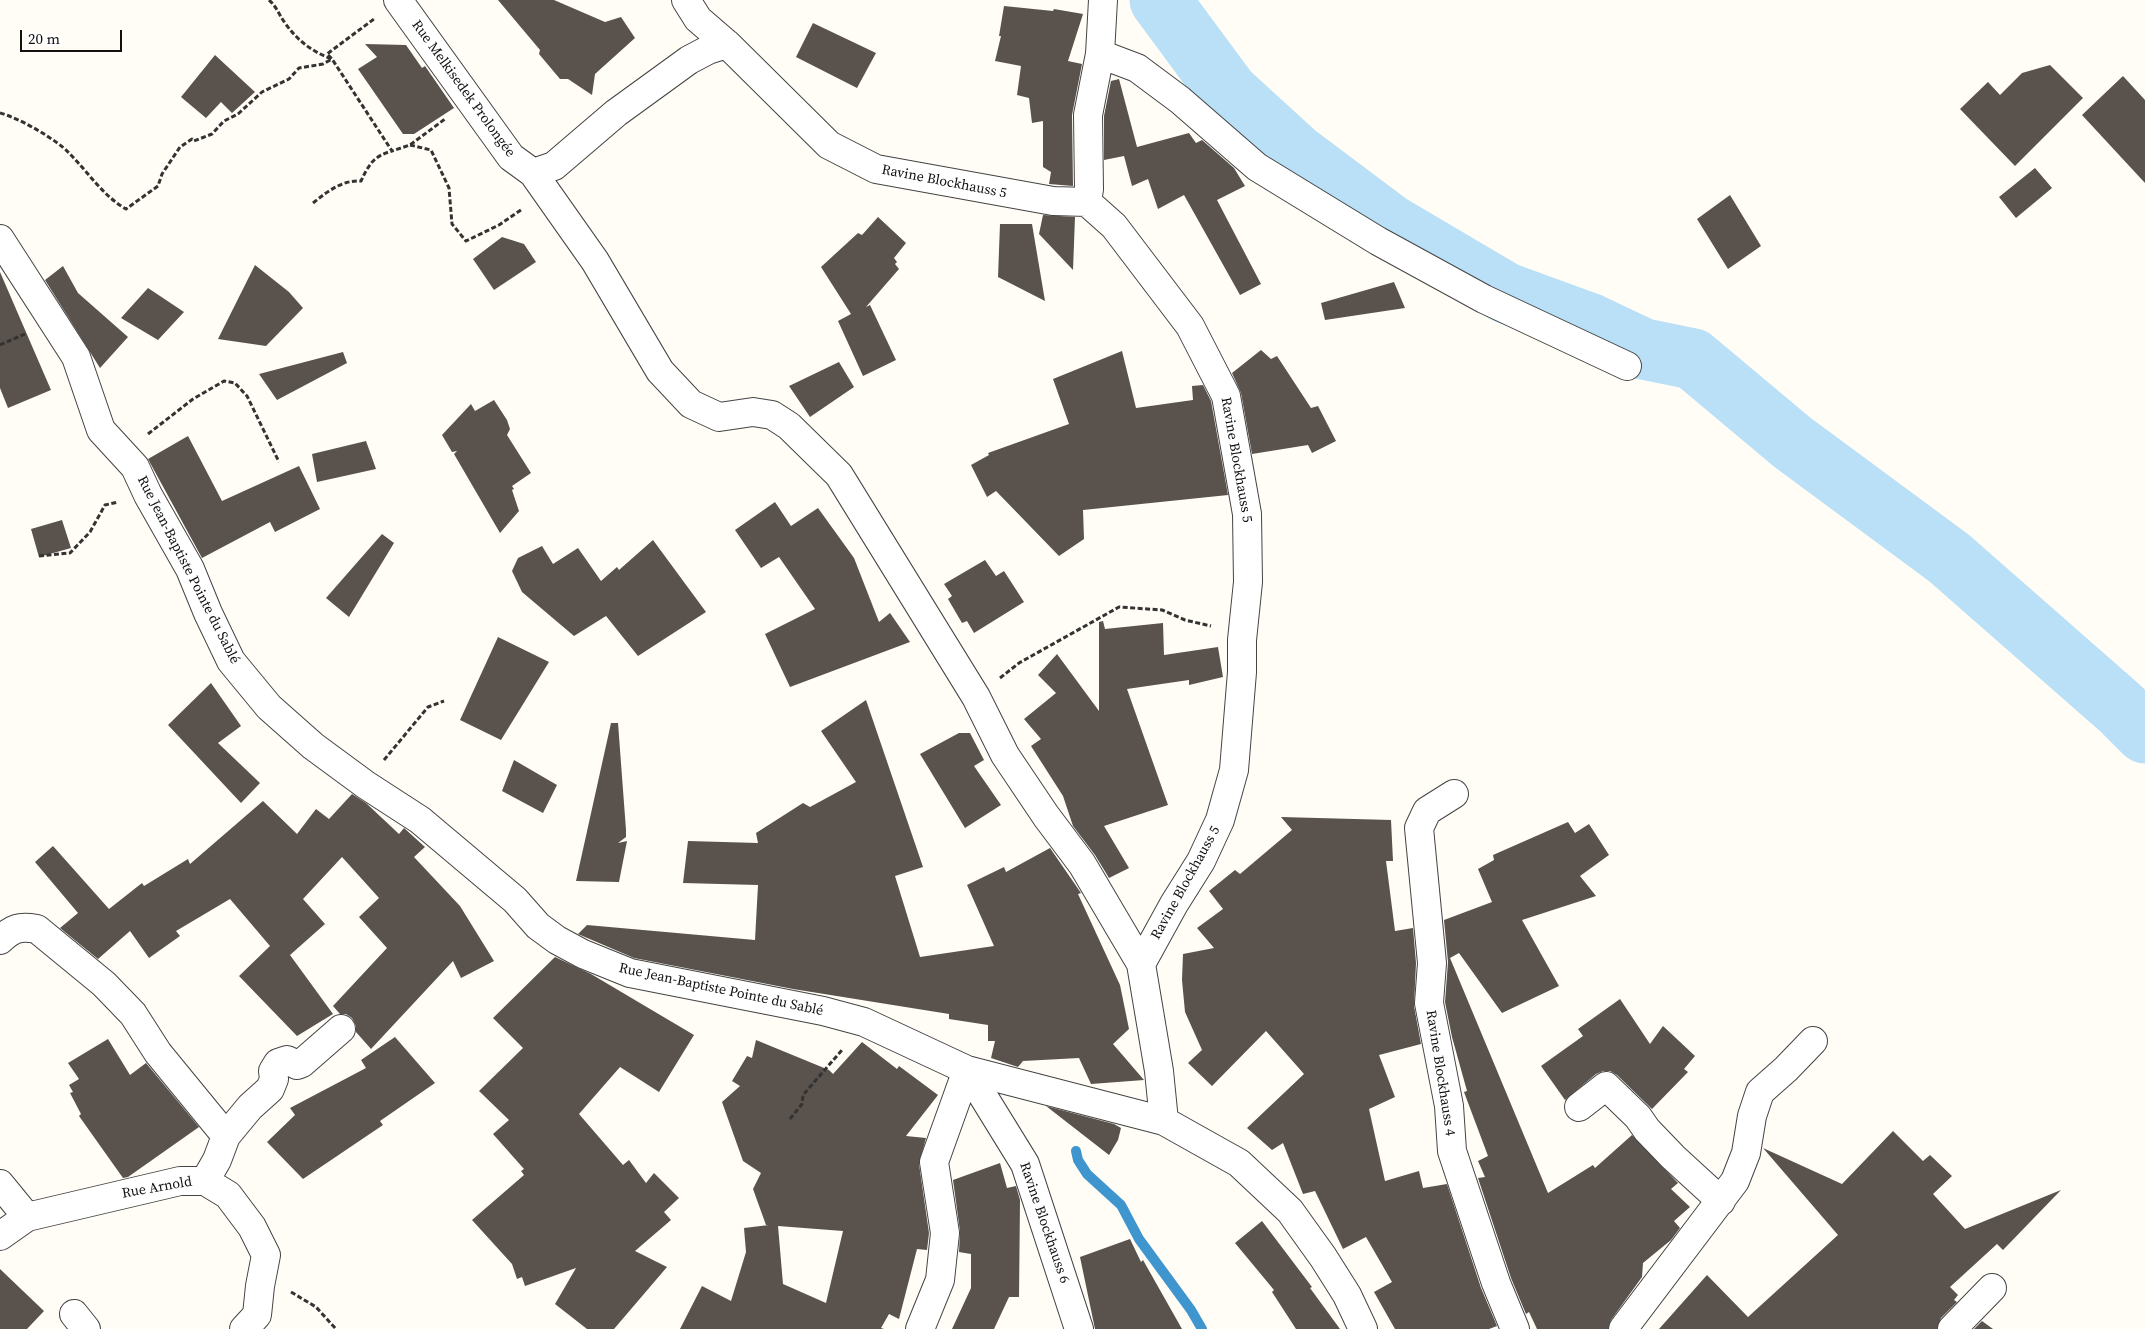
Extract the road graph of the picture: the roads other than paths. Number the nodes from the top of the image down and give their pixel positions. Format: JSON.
{"nodes":[{"id":1,"x":686,"y":0,"type":"edge"},
{"id":2,"x":1103,"y":0,"type":"edge"},
{"id":3,"x":388,"y":8,"type":"edge"},
{"id":4,"x":727,"y":44,"type":"junction"},
{"id":5,"x":1100,"y":54,"type":"junction"},
{"id":6,"x":539,"y":182,"type":"junction"},
{"id":7,"x":1087,"y":202,"type":"junction"},
{"id":8,"x":0,"y":239,"type":"edge"},
{"id":9,"x":1627,"y":366,"type":"dead end"},
{"id":10,"x":1454,"y":794,"type":"dead end"},
{"id":11,"x":0,"y":940,"type":"edge"},
{"id":12,"x":1141,"y":964,"type":"junction"},
{"id":13,"x":340,"y":1028,"type":"dead end"},
{"id":14,"x":1813,"y":1041,"type":"dead end"},
{"id":15,"x":967,"y":1070,"type":"junction"},
{"id":16,"x":1579,"y":1107,"type":"dead end"},
{"id":17,"x":1164,"y":1121,"type":"junction"},
{"id":18,"x":226,"y":1136,"type":"junction"},
{"id":19,"x":205,"y":1181,"type":"junction"},
{"id":20,"x":0,"y":1184,"type":"edge"},
{"id":21,"x":1721,"y":1201,"type":"junction"},
{"id":22,"x":27,"y":1216,"type":"junction"},
{"id":23,"x":0,"y":1236,"type":"edge"},
{"id":24,"x":1992,"y":1288,"type":"dead end"},
{"id":25,"x":244,"y":1329,"type":"edge"},
{"id":26,"x":920,"y":1329,"type":"edge"},
{"id":27,"x":1079,"y":1329,"type":"edge"},
{"id":28,"x":1363,"y":1329,"type":"edge"},
{"id":29,"x":1515,"y":1329,"type":"edge"},
{"id":30,"x":1623,"y":1329,"type":"edge"},
{"id":31,"x":1952,"y":1329,"type":"edge"}],
"edges":[{"from":1,"to":4,"type":"street","name":"Ravine Blockhauss 5"},
{"from":2,"to":5,"type":"street"},
{"from":3,"to":6,"type":"street","name":"Rue Melkisedek Prolongée"},
{"from":4,"to":6,"type":"street"},
{"from":4,"to":7,"type":"street","name":"Ravine Blockhauss 5"},
{"from":5,"to":7,"type":"street"},
{"from":5,"to":9,"type":"street"},
{"from":6,"to":12,"type":"street","name":"Rue Melkisedek Prolongée"},
{"from":7,"to":12,"type":"street","name":"Ravine Blockhauss 5"},
{"from":8,"to":15,"type":"street","name":"Rue Jean-Baptiste Pointe du Sablé"},
{"from":10,"to":29,"type":"street","name":"Ravine Blockhauss 4"},
{"from":11,"to":18,"type":"street"},
{"from":12,"to":17,"type":"street"},
{"from":13,"to":18,"type":"street"},
{"from":14,"to":21,"type":"street"},
{"from":15,"to":17,"type":"street","name":"Rue Jean-Baptiste Pointe du Sablé"},
{"from":15,"to":26,"type":"street"},
{"from":15,"to":27,"type":"street","name":"Ravine Blockhauss 6"},
{"from":16,"to":21,"type":"street"},
{"from":17,"to":28,"type":"street","name":"Rue Jean-Baptiste Pointe du Sablé"},
{"from":18,"to":19,"type":"street"},
{"from":19,"to":22,"type":"street","name":"Rue Arnold"},
{"from":19,"to":25,"type":"street","name":"Rue Arnold"},
{"from":20,"to":22,"type":"street"},
{"from":21,"to":30,"type":"street"},
{"from":22,"to":23,"type":"street","name":"Rue Arnold"},
{"from":24,"to":31,"type":"street"}]}
